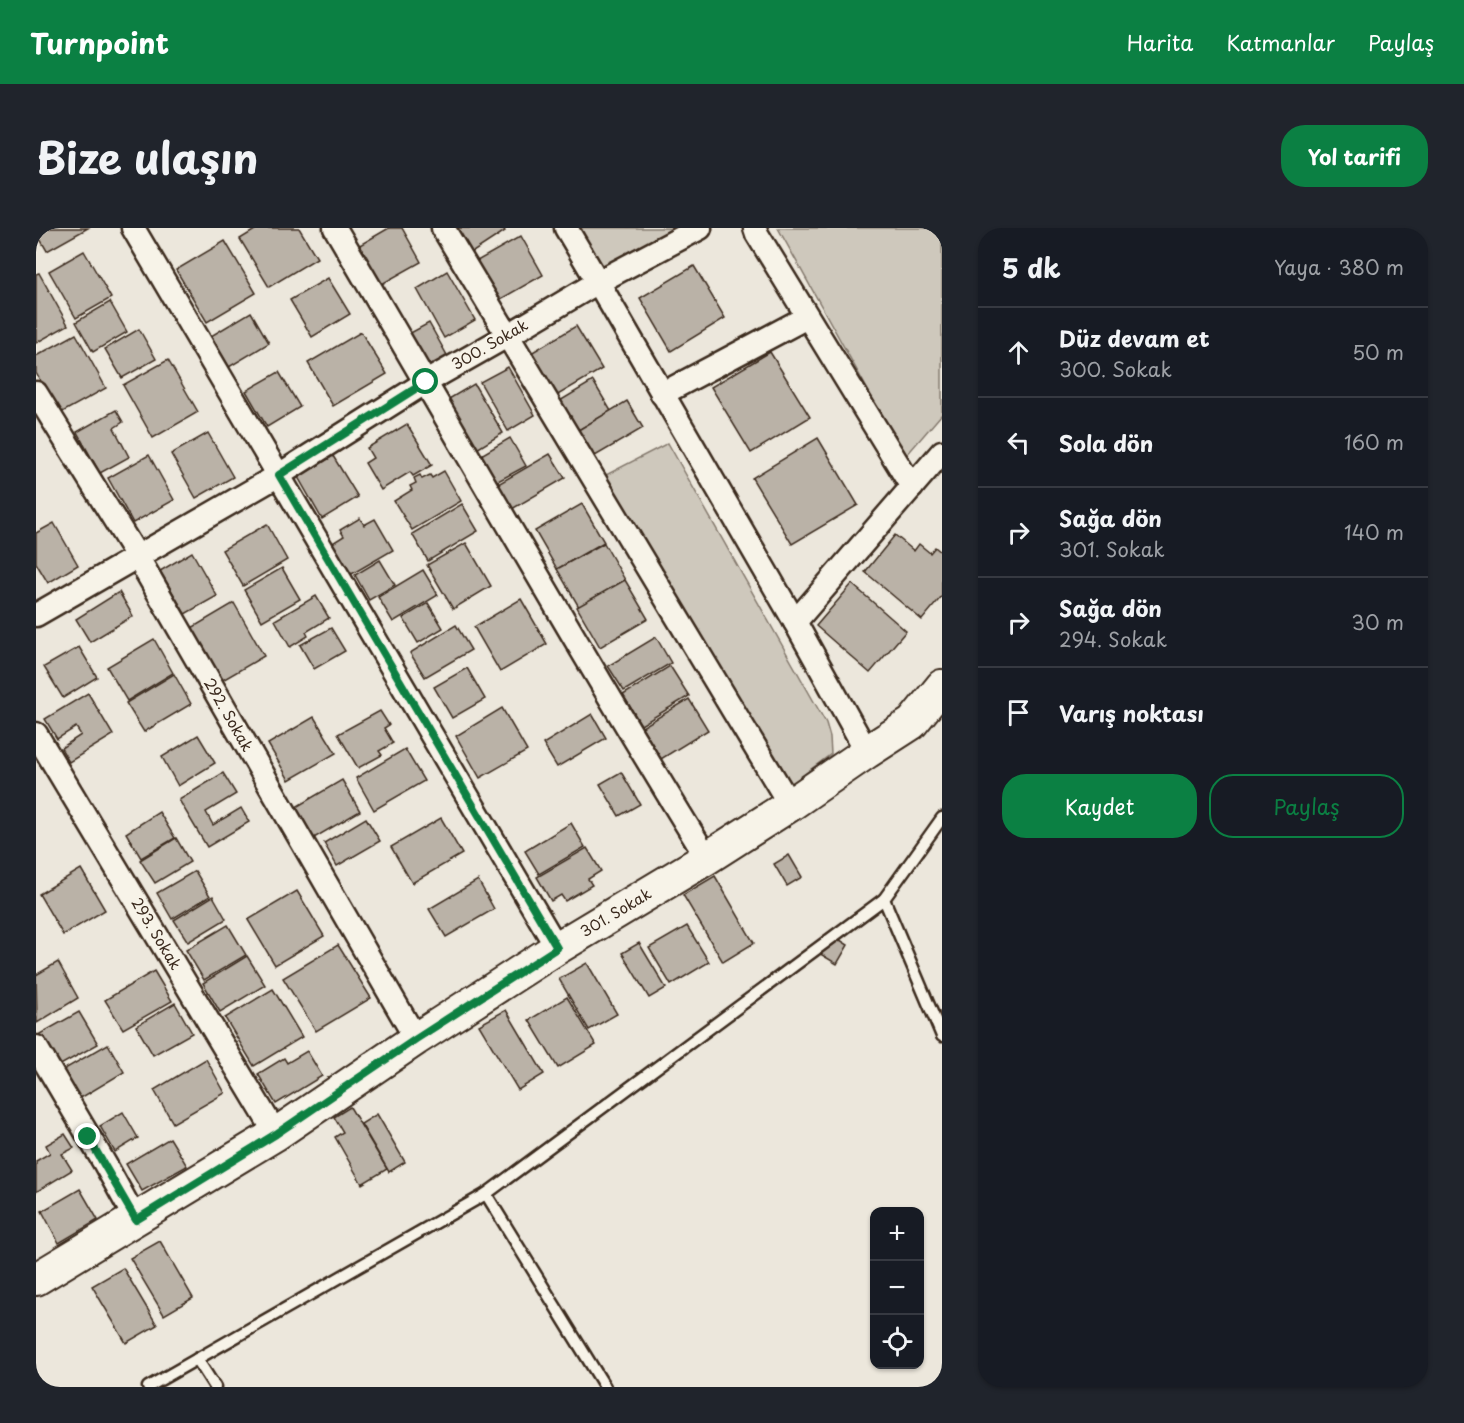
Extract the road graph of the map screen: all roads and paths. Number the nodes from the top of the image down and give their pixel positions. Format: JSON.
{"nodes":[{"id":1,"x":133,"y":228,"type":"edge"},
{"id":2,"x":335,"y":228,"type":"edge"},
{"id":3,"x":443,"y":228,"type":"edge"},
{"id":4,"x":566,"y":228,"type":"edge"},
{"id":5,"x":700,"y":228,"type":"edge"},
{"id":6,"x":755,"y":228,"type":"edge"},
{"id":7,"x":598,"y":282,"type":"junction"},
{"id":8,"x":807,"y":317,"type":"junction"},
{"id":9,"x":507,"y":336,"type":"junction"},
{"id":10,"x":426,"y":382,"type":"junction"},
{"id":11,"x":36,"y":393,"type":"edge"},
{"id":12,"x":662,"y":394,"type":"junction"},
{"id":13,"x":942,"y":452,"type":"edge"},
{"id":14,"x":279,"y":475,"type":"junction"},
{"id":15,"x":912,"y":487,"type":"junction"},
{"id":16,"x":137,"y":556,"type":"junction"},
{"id":17,"x":36,"y":615,"type":"edge"},
{"id":18,"x":795,"y":622,"type":"junction"},
{"id":19,"x":942,"y":686,"type":"edge"},
{"id":20,"x":36,"y":734,"type":"edge"},
{"id":21,"x":867,"y":752,"type":"junction"},
{"id":22,"x":790,"y":805,"type":"junction"},
{"id":23,"x":942,"y":818,"type":"edge"},
{"id":24,"x":707,"y":858,"type":"junction"},
{"id":25,"x":884,"y":899,"type":"junction"},
{"id":26,"x":557,"y":948,"type":"junction"},
{"id":27,"x":942,"y":1036,"type":"edge"},
{"id":28,"x":416,"y":1039,"type":"junction"},
{"id":29,"x":36,"y":1047,"type":"edge"},
{"id":30,"x":276,"y":1134,"type":"junction"},
{"id":31,"x":486,"y":1194,"type":"junction"},
{"id":32,"x":136,"y":1220,"type":"junction"},
{"id":33,"x":36,"y":1280,"type":"edge"},
{"id":34,"x":197,"y":1359,"type":"junction"},
{"id":35,"x":148,"y":1387,"type":"edge"},
{"id":36,"x":215,"y":1387,"type":"edge"},
{"id":37,"x":605,"y":1387,"type":"edge"}],
"edges":[{"from":1,"to":14,"type":"street"},
{"from":2,"to":10,"type":"street"},
{"from":3,"to":9,"type":"street"},
{"from":4,"to":7,"type":"street"},
{"from":5,"to":7,"type":"street","name":"300. Sokak"},
{"from":6,"to":8,"type":"street"},
{"from":7,"to":9,"type":"street","name":"300. Sokak"},
{"from":7,"to":12,"type":"street"},
{"from":8,"to":12,"type":"street"},
{"from":8,"to":15,"type":"street"},
{"from":9,"to":10,"type":"street","name":"300. Sokak"},
{"from":9,"to":22,"type":"street"},
{"from":10,"to":14,"type":"street","name":"300. Sokak"},
{"from":10,"to":24,"type":"street"},
{"from":11,"to":16,"type":"street","name":"292. Sokak"},
{"from":12,"to":18,"type":"street"},
{"from":13,"to":15,"type":"street"},
{"from":14,"to":16,"type":"street","name":"300. Sokak"},
{"from":14,"to":26,"type":"street"},
{"from":15,"to":18,"type":"street"},
{"from":16,"to":17,"type":"street","name":"300. Sokak"},
{"from":16,"to":28,"type":"street","name":"292. Sokak"},
{"from":18,"to":21,"type":"street"},
{"from":19,"to":21,"type":"street","name":"301. Sokak"},
{"from":20,"to":30,"type":"street","name":"293. Sokak"},
{"from":21,"to":22,"type":"street","name":"301. Sokak"},
{"from":22,"to":24,"type":"street","name":"301. Sokak"},
{"from":23,"to":25,"type":"lane"},
{"from":24,"to":26,"type":"street","name":"301. Sokak"},
{"from":25,"to":27,"type":"lane"},
{"from":25,"to":31,"type":"lane"},
{"from":26,"to":28,"type":"street","name":"301. Sokak"},
{"from":28,"to":30,"type":"street","name":"301. Sokak"},
{"from":29,"to":32,"type":"street"},
{"from":30,"to":32,"type":"street","name":"301. Sokak"},
{"from":31,"to":34,"type":"lane"},
{"from":31,"to":37,"type":"lane"},
{"from":32,"to":33,"type":"street","name":"301. Sokak"},
{"from":34,"to":35,"type":"lane"},
{"from":34,"to":36,"type":"lane"}]}
